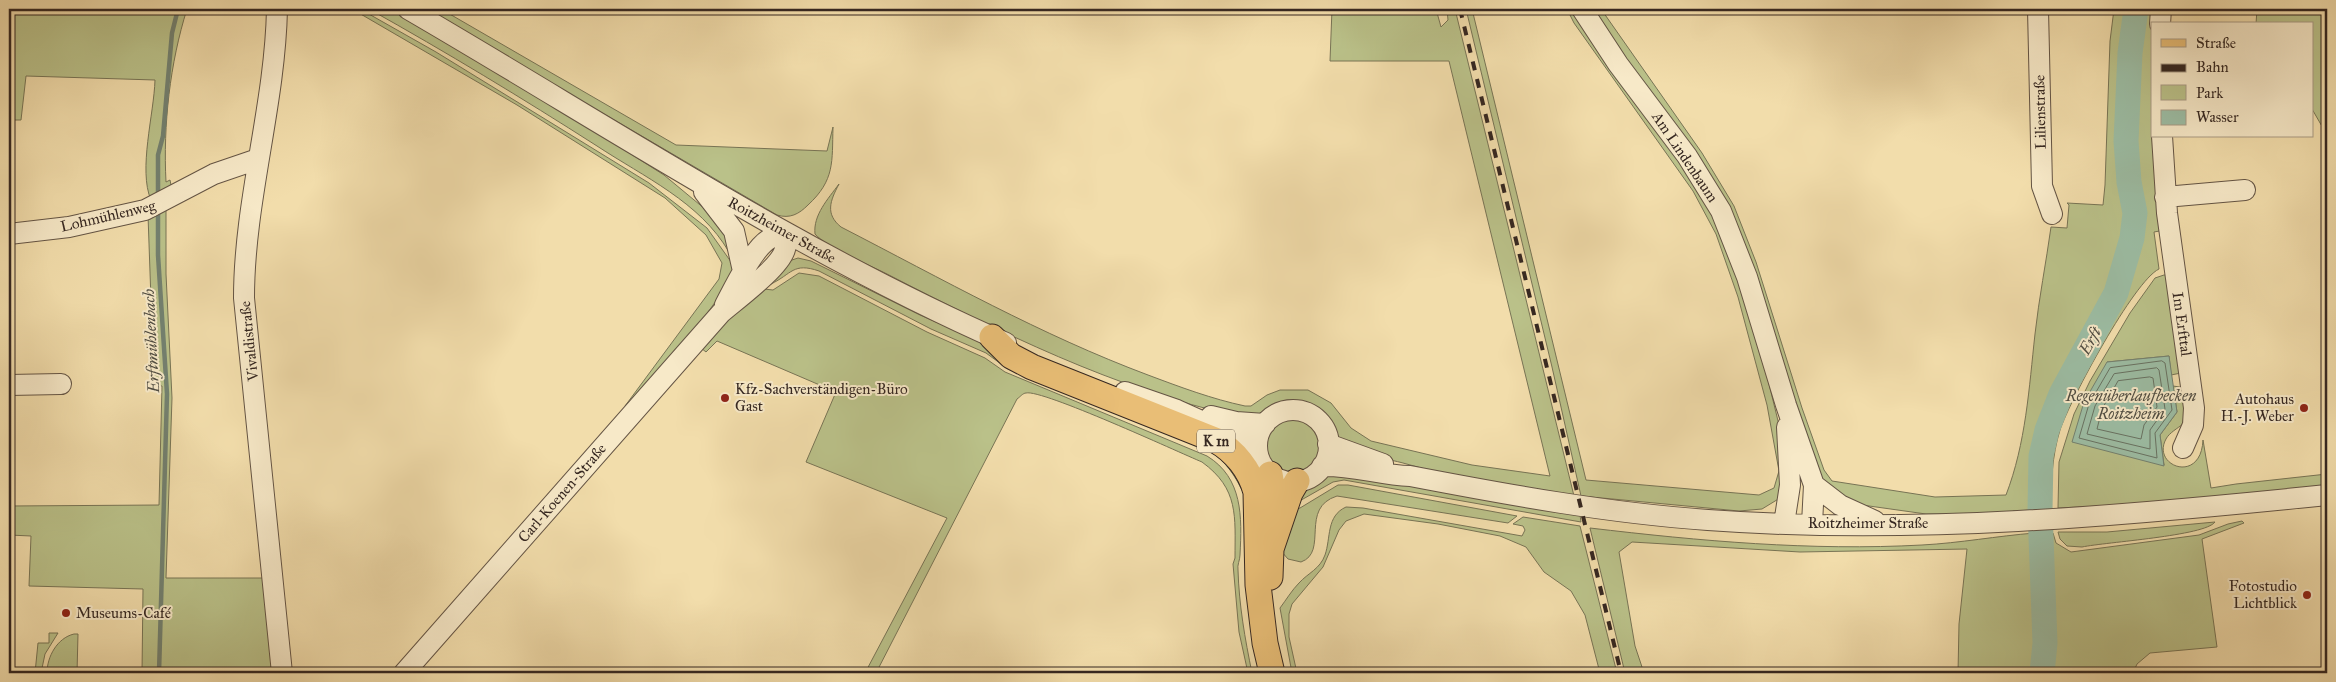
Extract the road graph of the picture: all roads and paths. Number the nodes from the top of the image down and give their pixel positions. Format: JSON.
{"nodes":[{"id":1,"x":277,"y":9,"type":"edge"},
{"id":2,"x":408,"y":9,"type":"edge"},
{"id":3,"x":1582,"y":9,"type":"edge"},
{"id":4,"x":2038,"y":9,"type":"edge"},
{"id":5,"x":2161,"y":9,"type":"edge"},
{"id":6,"x":2160,"y":22,"type":"edge"},
{"id":7,"x":2162,"y":138,"type":"edge"},
{"id":8,"x":258,"y":159,"type":"junction"},
{"id":9,"x":697,"y":182,"type":"junction"},
{"id":10,"x":2245,"y":190,"type":"dead end"},
{"id":11,"x":2165,"y":197,"type":"junction"},
{"id":12,"x":2052,"y":214,"type":"dead end"},
{"id":13,"x":9,"y":234,"type":"edge"},
{"id":14,"x":786,"y":234,"type":"junction"},
{"id":15,"x":743,"y":270,"type":"junction"},
{"id":16,"x":721,"y":313,"type":"junction"},
{"id":17,"x":992,"y":337,"type":"junction"},
{"id":18,"x":61,"y":384,"type":"dead end"},
{"id":19,"x":9,"y":385,"type":"edge"},
{"id":20,"x":1786,"y":405,"type":"junction"},
{"id":21,"x":1177,"y":410,"type":"junction"},
{"id":22,"x":1265,"y":424,"type":"junction"},
{"id":23,"x":1328,"y":444,"type":"junction"},
{"id":24,"x":1257,"y":446,"type":"junction"},
{"id":25,"x":2183,"y":448,"type":"dead end"},
{"id":26,"x":1322,"y":466,"type":"junction"},
{"id":27,"x":1270,"y":474,"type":"junction"},
{"id":28,"x":1410,"y":476,"type":"junction"},
{"id":29,"x":1297,"y":481,"type":"junction"},
{"id":30,"x":1814,"y":485,"type":"junction"},
{"id":31,"x":2327,"y":495,"type":"edge"},
{"id":32,"x":1784,"y":524,"type":"junction"},
{"id":33,"x":1812,"y":524,"type":"junction"},
{"id":34,"x":1882,"y":524,"type":"junction"},
{"id":35,"x":1271,"y":549,"type":"junction"},
{"id":36,"x":282,"y":673,"type":"edge"},
{"id":37,"x":404,"y":673,"type":"edge"},
{"id":38,"x":1272,"y":673,"type":"edge"},
{"id":39,"x":1284,"y":673,"type":"edge"}],
"edges":[{"from":1,"to":8,"type":"street","name":"Vivaldistraße"},
{"from":2,"to":9,"type":"street","name":"Roitzheimer Straße"},
{"from":3,"to":20,"type":"street","name":"Am Lindenbaum"},
{"from":4,"to":12,"type":"street","name":"Lilienstraße"},
{"from":5,"to":6,"type":"street"},
{"from":7,"to":11,"type":"street","name":"Im Erfttal"},
{"from":8,"to":13,"type":"street","name":"Lohmühlenweg"},
{"from":8,"to":36,"type":"street","name":"Vivaldistraße"},
{"from":9,"to":14,"type":"street","name":"Roitzheimer Straße"},
{"from":9,"to":15,"type":"street"},
{"from":10,"to":11,"type":"street"},
{"from":11,"to":25,"type":"street","name":"Im Erfttal"},
{"from":14,"to":15,"type":"street","name":"Carl-Koenen-Straße"},
{"from":14,"to":16,"type":"street","name":"Carl-Koenen-Straße"},
{"from":14,"to":17,"type":"street","name":"Roitzheimer Straße"},
{"from":15,"to":16,"type":"street","name":"Carl-Koenen-Straße"},
{"from":16,"to":37,"type":"street","name":"Carl-Koenen-Straße"},
{"from":17,"to":21,"type":"street","name":"Roitzheimer Straße"},
{"from":17,"to":38,"type":"main road","number":"K 1n"},
{"from":18,"to":19,"type":"street"},
{"from":20,"to":30,"type":"street","name":"Am Lindenbaum"},
{"from":20,"to":32,"type":"street","name":"Am Lindenbaum"},
{"from":21,"to":22,"type":"street","name":"Roitzheimer Straße"},
{"from":21,"to":24,"type":"street","name":"Roitzheimer Straße"},
{"from":22,"to":23,"type":"street"},
{"from":22,"to":24,"type":"street"},
{"from":23,"to":26,"type":"street"},
{"from":23,"to":28,"type":"street","name":"Roitzheimer Straße"},
{"from":24,"to":27,"type":"street"},
{"from":26,"to":28,"type":"street","name":"Roitzheimer Straße"},
{"from":26,"to":29,"type":"street"},
{"from":27,"to":29,"type":"street"},
{"from":27,"to":35,"type":"main road"},
{"from":28,"to":32,"type":"street","name":"Roitzheimer Straße"},
{"from":29,"to":35,"type":"main road"},
{"from":30,"to":33,"type":"street","name":"Am Lindenbaum"},
{"from":30,"to":34,"type":"street"},
{"from":31,"to":34,"type":"street","name":"Roitzheimer Straße"},
{"from":32,"to":33,"type":"street","name":"Roitzheimer Straße"},
{"from":33,"to":34,"type":"street","name":"Roitzheimer Straße"},
{"from":35,"to":39,"type":"main road"}]}
